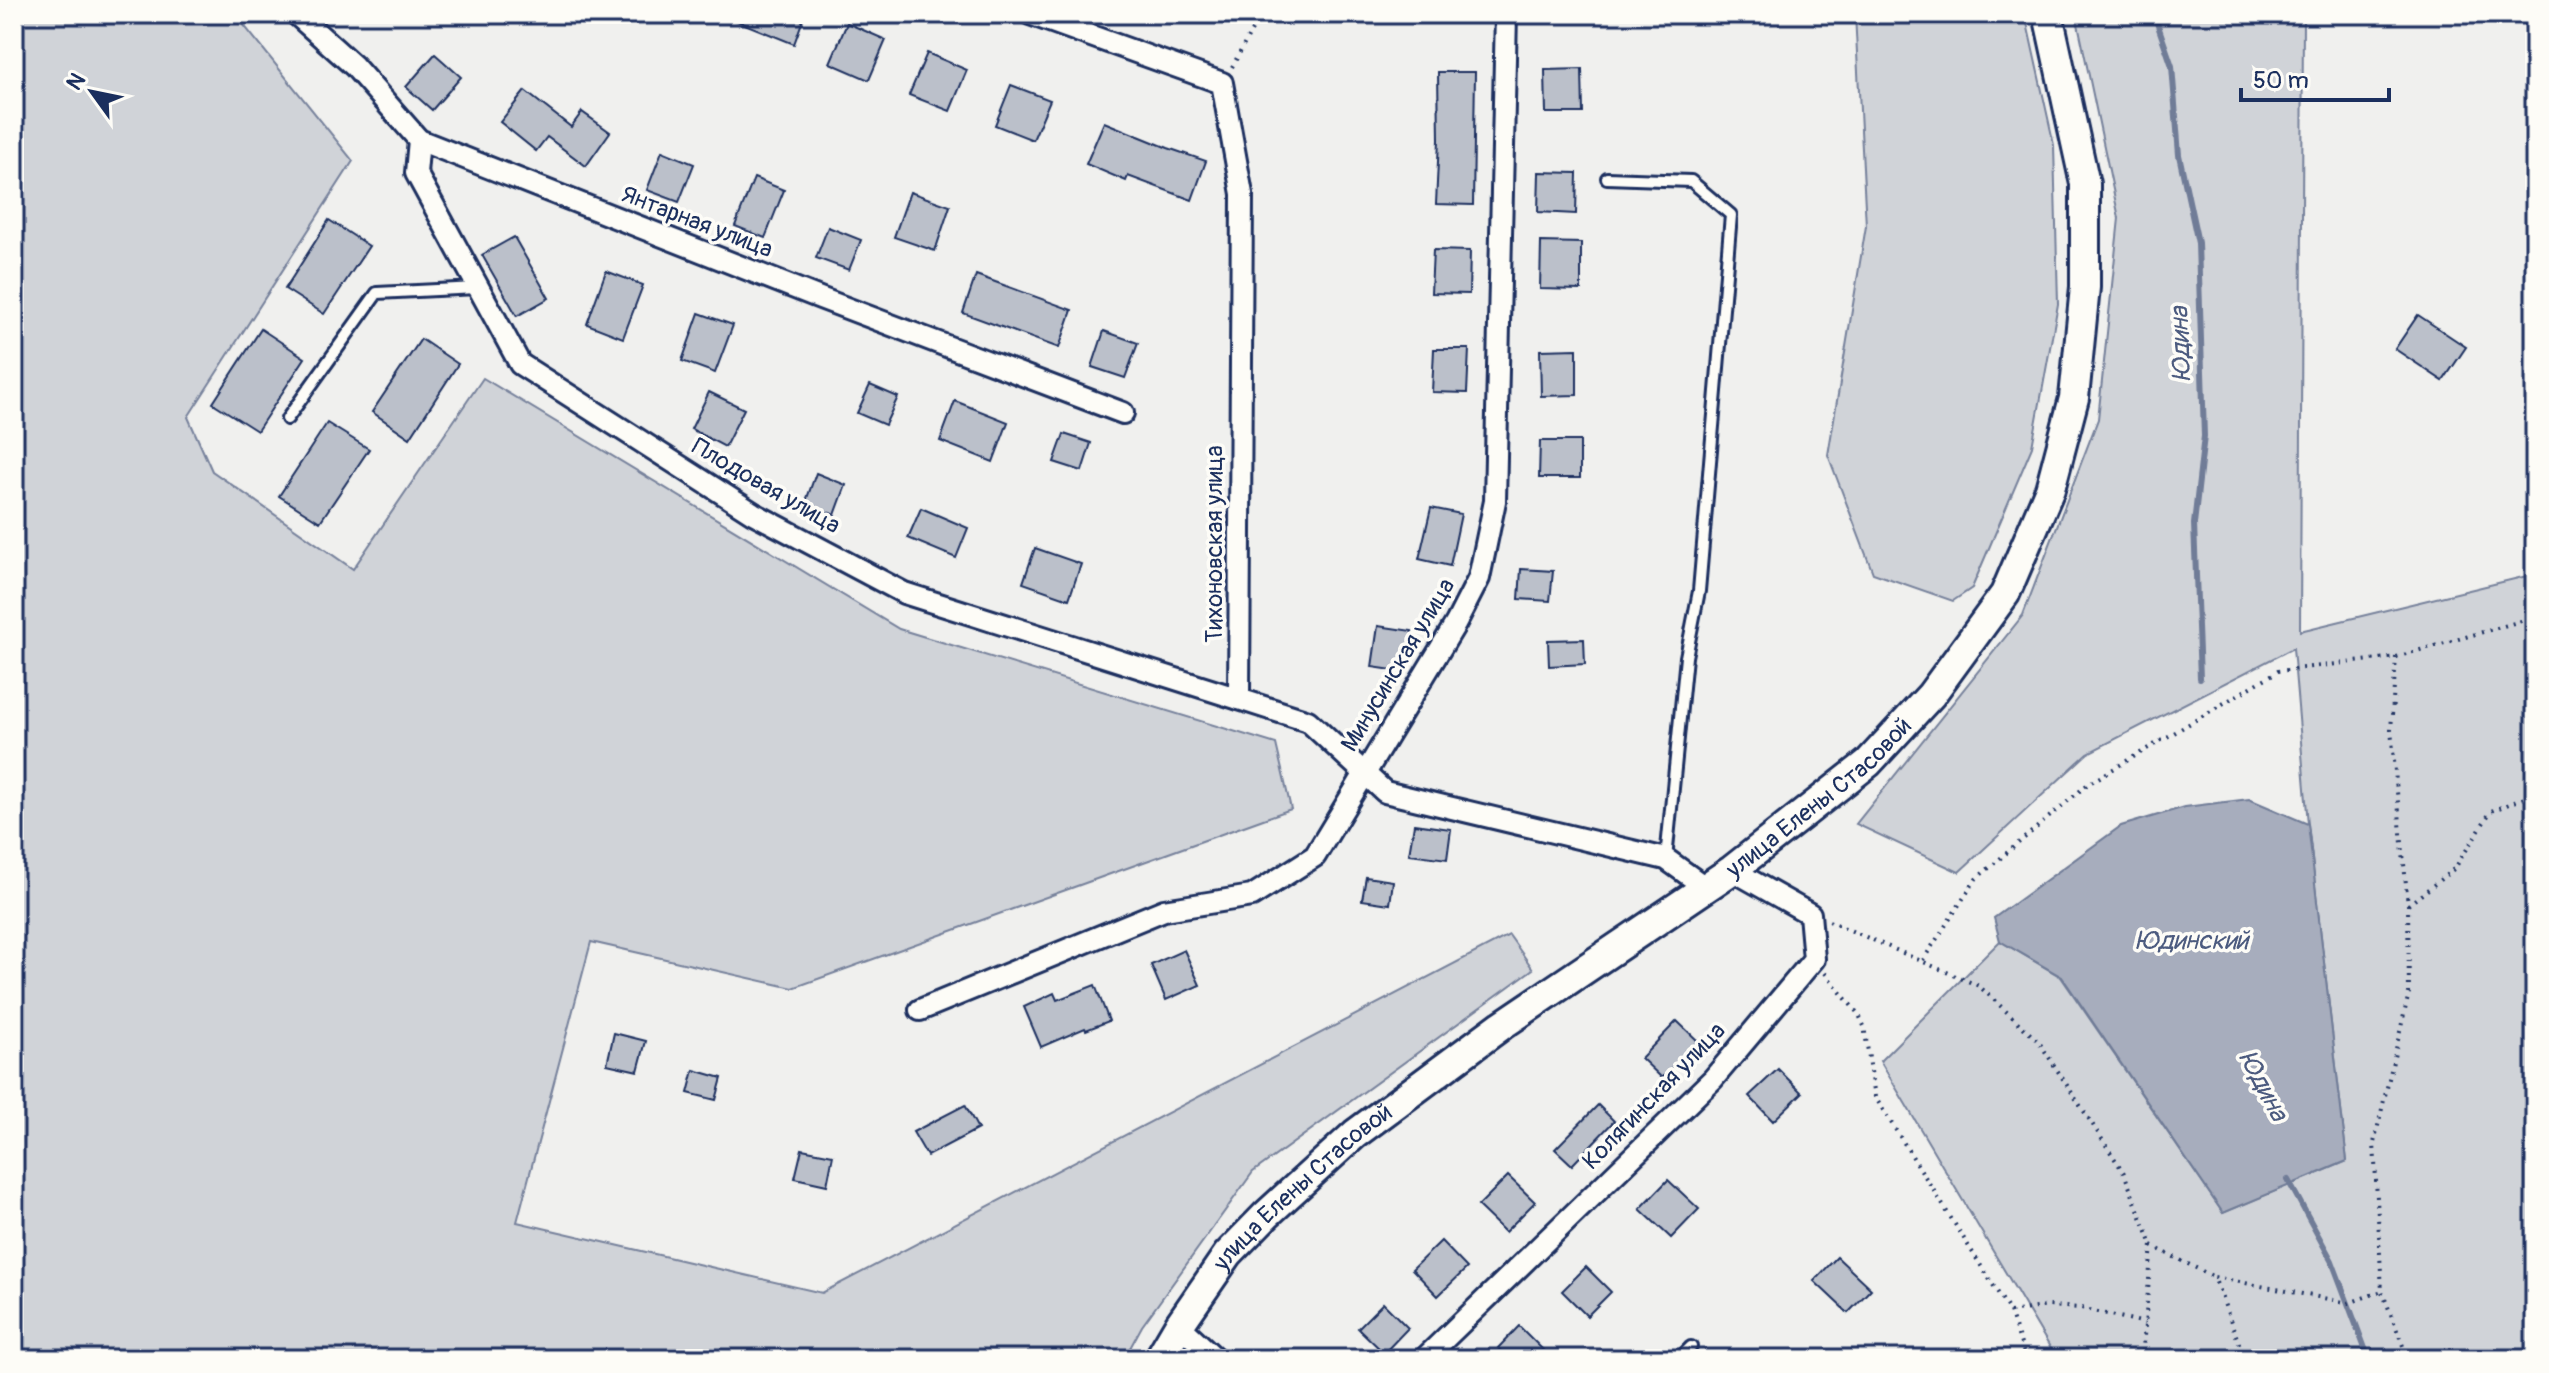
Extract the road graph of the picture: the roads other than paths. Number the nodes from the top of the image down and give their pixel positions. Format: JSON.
{"nodes":[{"id":1,"x":296,"y":14,"type":"edge"},
{"id":2,"x":1030,"y":14,"type":"edge"},
{"id":3,"x":1506,"y":14,"type":"edge"},
{"id":4,"x":2048,"y":14,"type":"edge"},
{"id":5,"x":419,"y":140,"type":"junction"},
{"id":6,"x":1607,"y":178,"type":"dead end"},
{"id":7,"x":477,"y":288,"type":"junction"},
{"id":8,"x":1123,"y":413,"type":"dead end"},
{"id":9,"x":287,"y":419,"type":"dead end"},
{"id":10,"x":1239,"y":699,"type":"junction"},
{"id":11,"x":1364,"y":772,"type":"junction"},
{"id":12,"x":1666,"y":859,"type":"junction"},
{"id":13,"x":1732,"y":870,"type":"junction"},
{"id":14,"x":1705,"y":887,"type":"junction"},
{"id":15,"x":920,"y":1010,"type":"dead end"},
{"id":16,"x":1179,"y":1325,"type":"junction"},
{"id":17,"x":1691,"y":1347,"type":"dead end"},
{"id":18,"x":1426,"y":1357,"type":"dead end"},
{"id":19,"x":1159,"y":1359,"type":"edge"},
{"id":20,"x":1216,"y":1359,"type":"edge"},
{"id":21,"x":1679,"y":1359,"type":"edge"}],
"edges":[{"from":1,"to":5,"type":"street","name":"Янтарная улица"},
{"from":2,"to":10,"type":"street","name":"Тихоновская улица"},
{"from":3,"to":11,"type":"street","name":"Минусинская улица"},
{"from":4,"to":13,"type":"main road","name":"улица Елены Стасовой"},
{"from":5,"to":7,"type":"street","name":"Плодовая улица"},
{"from":5,"to":8,"type":"street","name":"Янтарная улица"},
{"from":6,"to":12,"type":"lane"},
{"from":7,"to":9,"type":"lane"},
{"from":7,"to":10,"type":"street","name":"Плодовая улица"},
{"from":10,"to":11,"type":"street"},
{"from":11,"to":12,"type":"street"},
{"from":11,"to":15,"type":"street","name":"Минусинская улица"},
{"from":12,"to":14,"type":"street"},
{"from":13,"to":14,"type":"main road","name":"улица Елены Стасовой"},
{"from":13,"to":18,"type":"street","name":"Колягинская улица"},
{"from":14,"to":16,"type":"main road","name":"улица Елены Стасовой"},
{"from":16,"to":19,"type":"main road","name":"улица Елены Стасовой"},
{"from":16,"to":20,"type":"street"},
{"from":17,"to":21,"type":"lane"}]}
